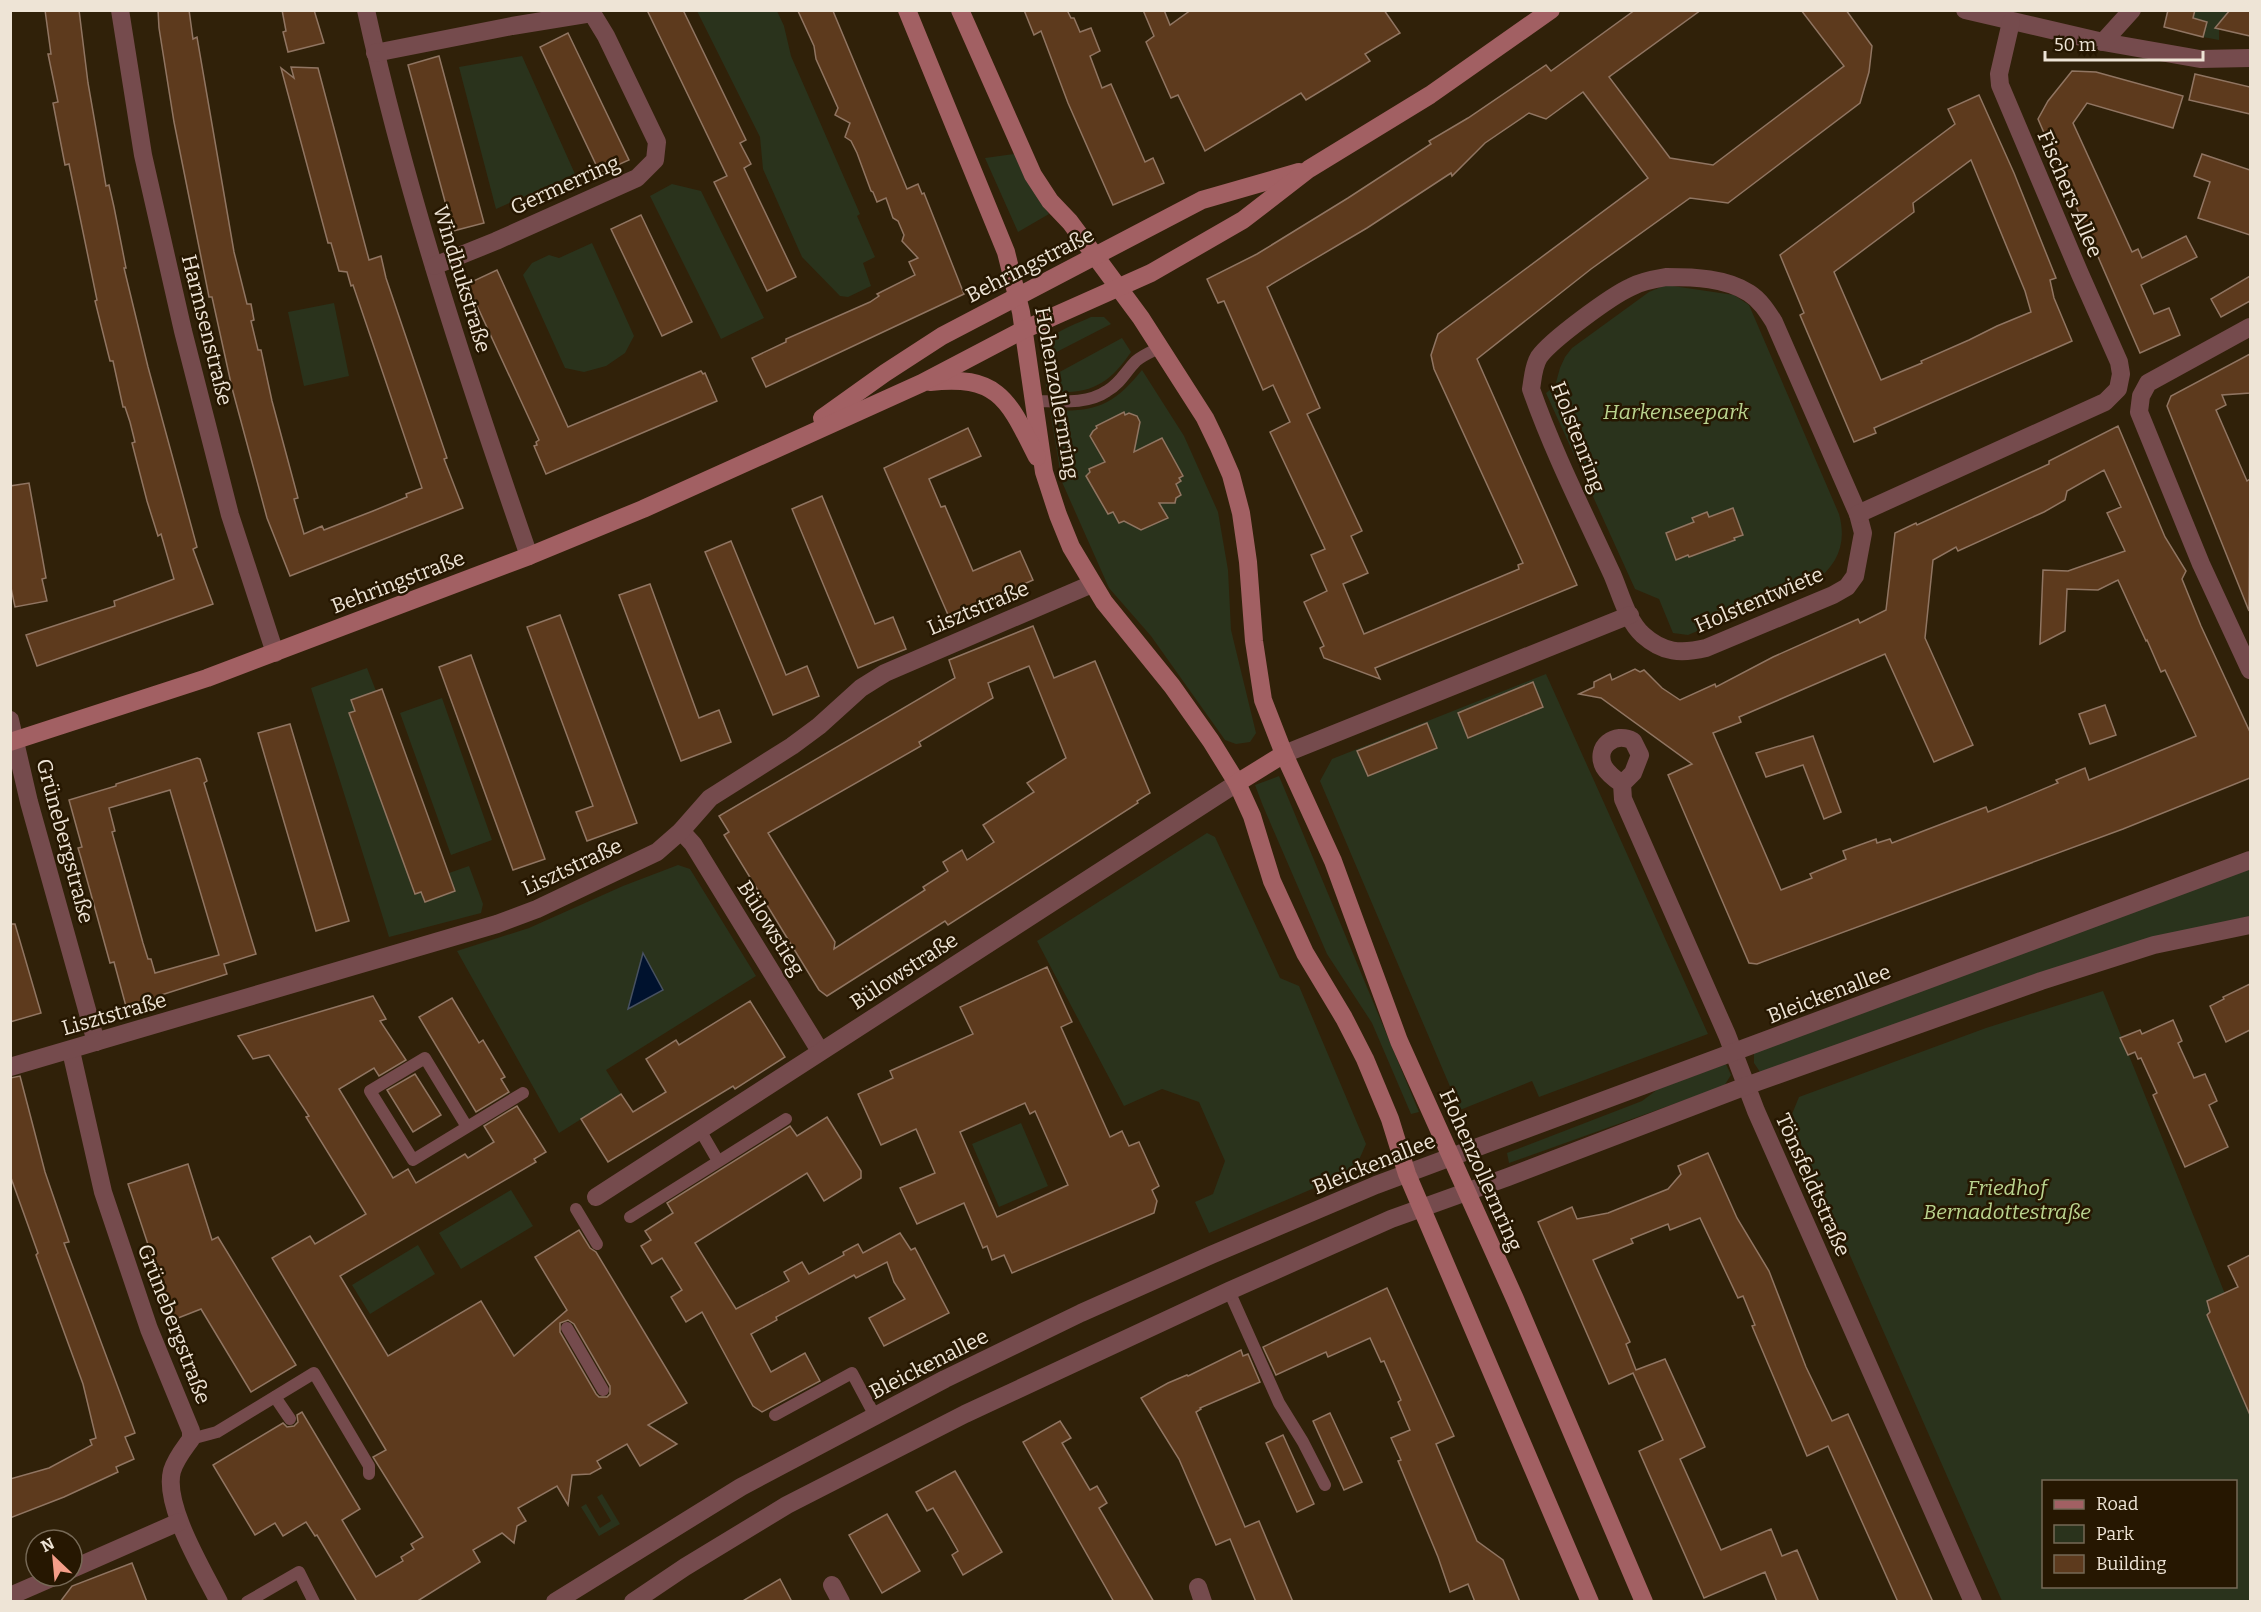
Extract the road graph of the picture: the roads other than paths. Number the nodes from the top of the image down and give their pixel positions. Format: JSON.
{"nodes":[{"id":1,"x":120,"y":10,"type":"edge"},
{"id":2,"x":366,"y":10,"type":"edge"},
{"id":3,"x":907,"y":10,"type":"edge"},
{"id":4,"x":960,"y":10,"type":"edge"},
{"id":5,"x":1551,"y":10,"type":"edge"},
{"id":6,"x":1965,"y":10,"type":"edge"},
{"id":7,"x":2132,"y":10,"type":"edge"},
{"id":8,"x":2011,"y":22,"type":"junction"},
{"id":9,"x":2103,"y":42,"type":"junction"},
{"id":10,"x":375,"y":53,"type":"junction"},
{"id":11,"x":2250,"y":58,"type":"edge"},
{"id":12,"x":1309,"y":169,"type":"junction"},
{"id":13,"x":1096,"y":257,"type":"junction"},
{"id":14,"x":434,"y":266,"type":"junction"},
{"id":15,"x":1119,"y":287,"type":"junction"},
{"id":16,"x":1017,"y":297,"type":"junction"},
{"id":17,"x":2250,"y":327,"type":"edge"},
{"id":18,"x":1023,"y":330,"type":"junction"},
{"id":19,"x":1161,"y":347,"type":"junction"},
{"id":20,"x":922,"y":383,"type":"junction"},
{"id":21,"x":1034,"y":401,"type":"junction"},
{"id":22,"x":792,"y":440,"type":"junction"},
{"id":23,"x":1044,"y":472,"type":"junction"},
{"id":24,"x":1858,"y":514,"type":"junction"},
{"id":25,"x":529,"y":556,"type":"junction"},
{"id":26,"x":1092,"y":584,"type":"junction"},
{"id":27,"x":1630,"y":615,"type":"junction"},
{"id":28,"x":274,"y":653,"type":"junction"},
{"id":29,"x":2250,"y":670,"type":"edge"},
{"id":30,"x":10,"y":720,"type":"edge"},
{"id":31,"x":13,"y":741,"type":"edge"},
{"id":32,"x":1284,"y":754,"type":"junction"},
{"id":33,"x":1237,"y":783,"type":"junction"},
{"id":34,"x":1622,"y":784,"type":"dead end"},
{"id":35,"x":681,"y":831,"type":"junction"},
{"id":36,"x":2250,"y":860,"type":"edge"},
{"id":37,"x":2250,"y":925,"type":"edge"},
{"id":38,"x":96,"y":1042,"type":"junction"},
{"id":39,"x":71,"y":1051,"type":"junction"},
{"id":40,"x":820,"y":1051,"type":"junction"},
{"id":41,"x":1734,"y":1053,"type":"junction"},
{"id":42,"x":10,"y":1067,"type":"edge"},
{"id":43,"x":1746,"y":1086,"type":"junction"},
{"id":44,"x":523,"y":1093,"type":"dead end"},
{"id":45,"x":786,"y":1119,"type":"dead end"},
{"id":46,"x":467,"y":1127,"type":"junction"},
{"id":47,"x":700,"y":1130,"type":"junction"},
{"id":48,"x":1451,"y":1158,"type":"junction"},
{"id":49,"x":718,"y":1161,"type":"junction"},
{"id":50,"x":1407,"y":1174,"type":"junction"},
{"id":51,"x":1467,"y":1192,"type":"junction"},
{"id":52,"x":596,"y":1197,"type":"dead end"},
{"id":53,"x":1422,"y":1208,"type":"junction"},
{"id":54,"x":576,"y":1209,"type":"dead end"},
{"id":55,"x":630,"y":1217,"type":"dead end"},
{"id":56,"x":597,"y":1244,"type":"dead end"},
{"id":57,"x":1229,"y":1291,"type":"junction"},
{"id":58,"x":567,"y":1328,"type":"dead end"},
{"id":59,"x":603,"y":1389,"type":"dead end"},
{"id":60,"x":275,"y":1397,"type":"junction"},
{"id":61,"x":776,"y":1415,"type":"dead end"},
{"id":62,"x":875,"y":1416,"type":"junction"},
{"id":63,"x":290,"y":1419,"type":"dead end"},
{"id":64,"x":191,"y":1438,"type":"junction"},
{"id":65,"x":369,"y":1474,"type":"dead end"},
{"id":66,"x":1325,"y":1485,"type":"dead end"},
{"id":67,"x":179,"y":1522,"type":"junction"},
{"id":68,"x":84,"y":1564,"type":"edge"},
{"id":69,"x":832,"y":1585,"type":"dead end"},
{"id":70,"x":28,"y":1588,"type":"edge"},
{"id":71,"x":10,"y":1596,"type":"edge"},
{"id":72,"x":219,"y":1602,"type":"edge"},
{"id":73,"x":247,"y":1602,"type":"edge"},
{"id":74,"x":314,"y":1602,"type":"edge"},
{"id":75,"x":555,"y":1602,"type":"edge"},
{"id":76,"x":633,"y":1602,"type":"edge"},
{"id":77,"x":841,"y":1602,"type":"edge"},
{"id":78,"x":1590,"y":1602,"type":"edge"},
{"id":79,"x":1644,"y":1602,"type":"edge"},
{"id":80,"x":1973,"y":1602,"type":"edge"}],
"edges":[{"from":1,"to":28,"type":"street","name":"Harmsenstraße"},
{"from":2,"to":10,"type":"street","name":"Windhukstraße"},
{"from":3,"to":16,"type":"main road","name":"Hohenzollernring"},
{"from":4,"to":13,"type":"main road","name":"Hohenzollernring"},
{"from":5,"to":12,"type":"main road","name":"Behringstraße"},
{"from":6,"to":8,"type":"street"},
{"from":7,"to":9,"type":"street"},
{"from":8,"to":9,"type":"street"},
{"from":8,"to":24,"type":"street","name":"Fischers Allee"},
{"from":9,"to":11,"type":"street"},
{"from":10,"to":14,"type":"street","name":"Windhukstraße"},
{"from":10,"to":14,"type":"street","name":"Germerring"},
{"from":12,"to":13,"type":"main road","name":"Behringstraße"},
{"from":12,"to":15,"type":"main road","name":"Behringstraße"},
{"from":13,"to":15,"type":"main road","name":"Hohenzollernring"},
{"from":13,"to":16,"type":"main road","name":"Behringstraße"},
{"from":14,"to":25,"type":"street","name":"Windhukstraße"},
{"from":15,"to":18,"type":"main road","name":"Behringstraße"},
{"from":15,"to":19,"type":"main road","name":"Hohenzollernring"},
{"from":16,"to":18,"type":"main road","name":"Hohenzollernring"},
{"from":16,"to":22,"type":"main road","name":"Behringstraße"},
{"from":17,"to":29,"type":"street"},
{"from":18,"to":20,"type":"main road","name":"Behringstraße"},
{"from":18,"to":21,"type":"main road","name":"Hohenzollernring"},
{"from":19,"to":21,"type":"lane"},
{"from":19,"to":32,"type":"main road","name":"Hohenzollernring"},
{"from":20,"to":22,"type":"main road","name":"Behringstraße"},
{"from":20,"to":23,"type":"main road"},
{"from":21,"to":23,"type":"main road","name":"Hohenzollernring"},
{"from":22,"to":25,"type":"main road","name":"Behringstraße"},
{"from":23,"to":26,"type":"main road","name":"Hohenzollernring"},
{"from":24,"to":27,"type":"street","name":"Holstentwiete"},
{"from":24,"to":27,"type":"street","name":"Holstenring"},
{"from":25,"to":28,"type":"main road","name":"Behringstraße"},
{"from":26,"to":33,"type":"main road","name":"Hohenzollernring"},
{"from":26,"to":35,"type":"street","name":"Lisztstraße"},
{"from":27,"to":32,"type":"street"},
{"from":28,"to":31,"type":"main road","name":"Behringstraße"},
{"from":30,"to":31,"type":"street","name":"Grünebergstraße"},
{"from":31,"to":38,"type":"street","name":"Grünebergstraße"},
{"from":32,"to":33,"type":"main road"},
{"from":32,"to":48,"type":"main road","name":"Hohenzollernring"},
{"from":33,"to":40,"type":"street","name":"Bülowstraße"},
{"from":33,"to":50,"type":"main road","name":"Hohenzollernring"},
{"from":34,"to":41,"type":"street","name":"Tönsfeldtstraße"},
{"from":35,"to":38,"type":"street","name":"Lisztstraße"},
{"from":35,"to":40,"type":"street","name":"Bülowstieg"},
{"from":36,"to":41,"type":"street","name":"Bleickenallee"},
{"from":37,"to":43,"type":"street"},
{"from":38,"to":39,"type":"street","name":"Lisztstraße"},
{"from":39,"to":42,"type":"street","name":"Lisztstraße"},
{"from":39,"to":64,"type":"street","name":"Grünebergstraße"},
{"from":40,"to":47,"type":"street","name":"Bülowstraße"},
{"from":41,"to":43,"type":"street","name":"Tönsfeldtstraße"},
{"from":41,"to":48,"type":"street","name":"Bleickenallee"},
{"from":43,"to":51,"type":"street"},
{"from":43,"to":80,"type":"street","name":"Tönsfeldtstraße"},
{"from":44,"to":46,"type":"lane"},
{"from":45,"to":49,"type":"lane"},
{"from":46,"to":46,"type":"lane"},
{"from":47,"to":49,"type":"lane"},
{"from":47,"to":52,"type":"street","name":"Bülowstraße"},
{"from":48,"to":50,"type":"street","name":"Bleickenallee"},
{"from":48,"to":51,"type":"main road","name":"Hohenzollernring"},
{"from":49,"to":55,"type":"lane"},
{"from":50,"to":53,"type":"main road","name":"Hohenzollernring"},
{"from":50,"to":62,"type":"street","name":"Bleickenallee"},
{"from":51,"to":53,"type":"street"},
{"from":51,"to":79,"type":"main road","name":"Hohenzollernring"},
{"from":53,"to":57,"type":"street"},
{"from":53,"to":78,"type":"main road","name":"Hohenzollernring"},
{"from":54,"to":56,"type":"lane"},
{"from":57,"to":66,"type":"lane"},
{"from":57,"to":76,"type":"street"},
{"from":58,"to":59,"type":"lane"},
{"from":60,"to":63,"type":"lane"},
{"from":60,"to":64,"type":"lane"},
{"from":60,"to":65,"type":"lane"},
{"from":61,"to":62,"type":"lane"},
{"from":62,"to":75,"type":"street","name":"Bleickenallee"},
{"from":64,"to":67,"type":"street","name":"Grünebergstraße"},
{"from":67,"to":68,"type":"street"},
{"from":67,"to":72,"type":"street","name":"Grünebergstraße"},
{"from":69,"to":77,"type":"street"},
{"from":70,"to":71,"type":"street"},
{"from":73,"to":74,"type":"lane"}]}
